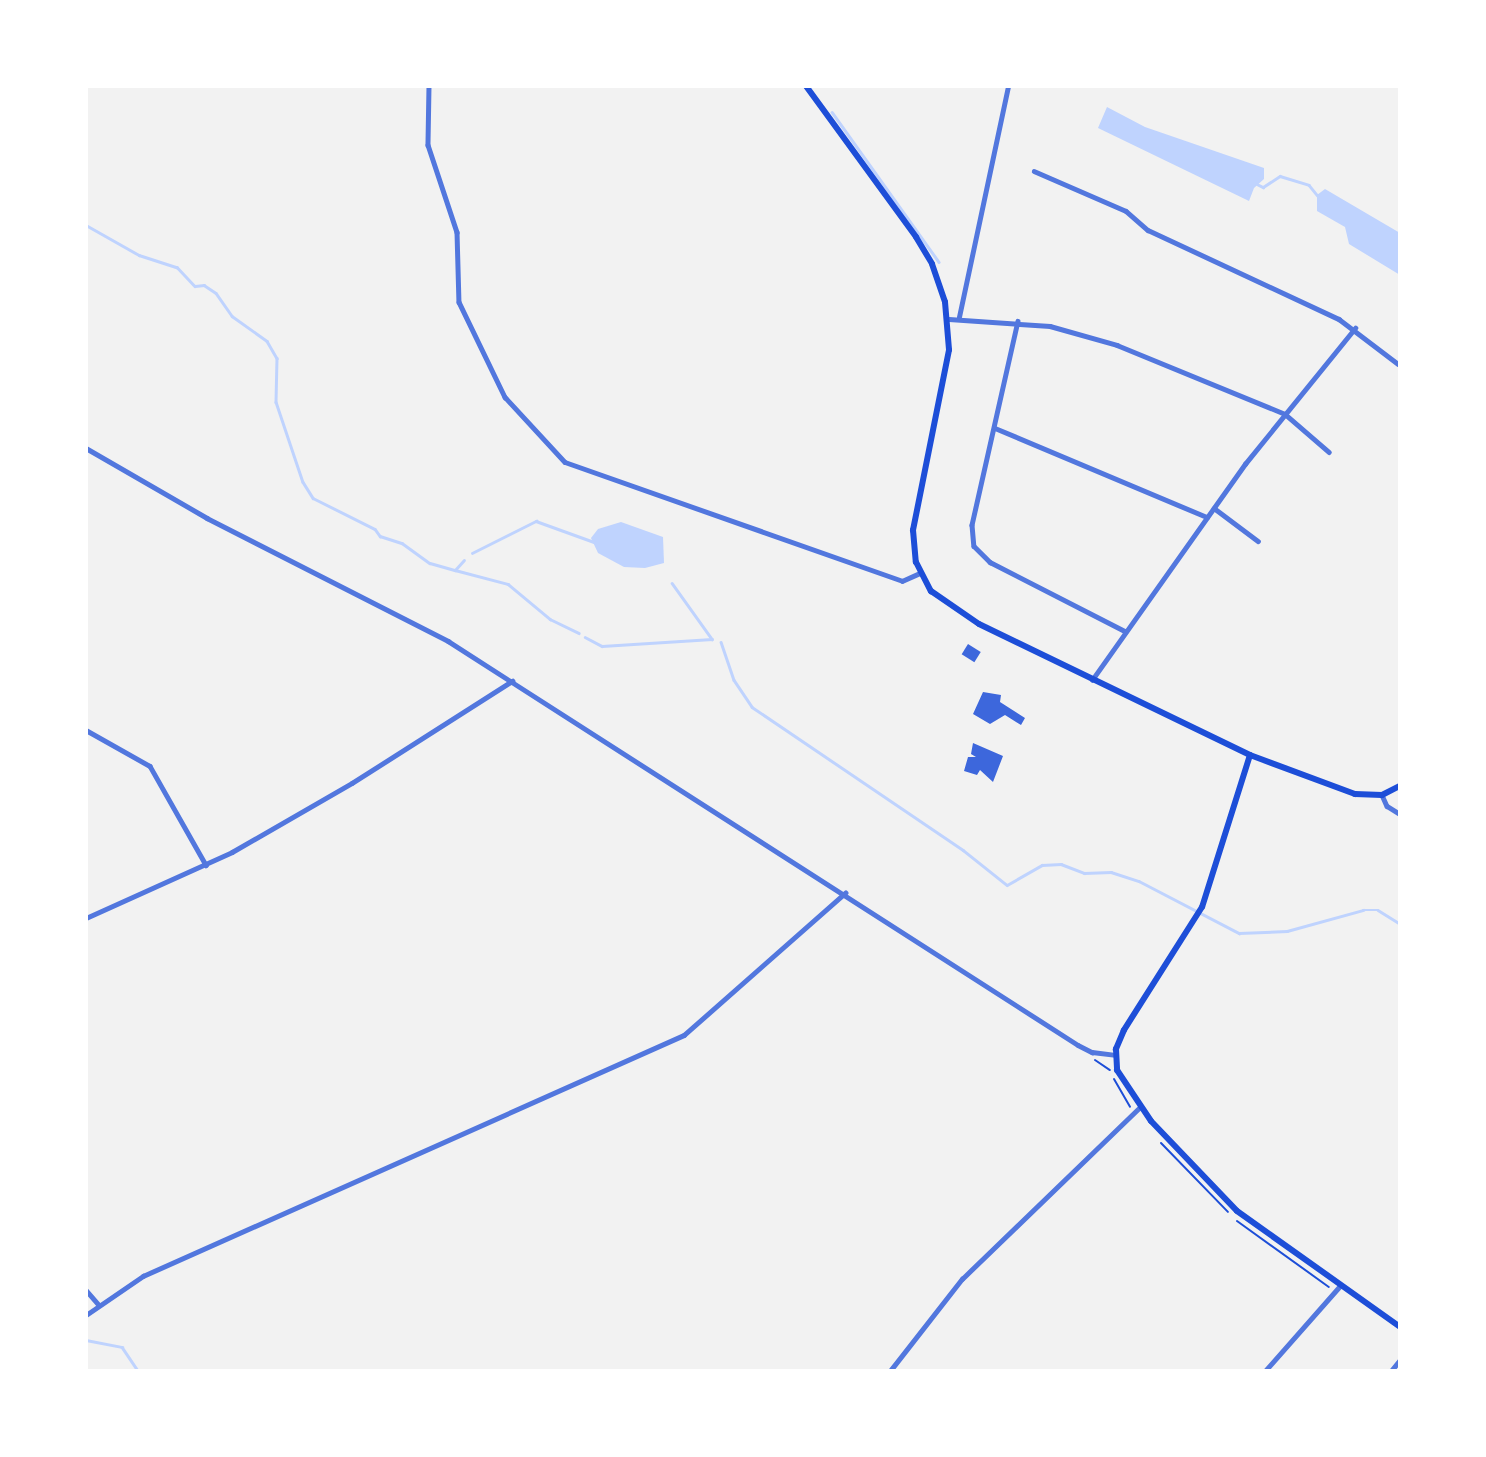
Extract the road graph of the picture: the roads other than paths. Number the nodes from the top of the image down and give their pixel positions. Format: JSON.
{"nodes":[{"id":1,"x":429,"y":86,"type":"edge"},
{"id":2,"x":806,"y":86,"type":"edge"},
{"id":3,"x":1008,"y":86,"type":"edge"},
{"id":4,"x":1034,"y":171,"type":"dead end"},
{"id":5,"x":959,"y":317,"type":"junction"},
{"id":6,"x":949,"y":319,"type":"junction"},
{"id":7,"x":1018,"y":321,"type":"junction"},
{"id":8,"x":1355,"y":328,"type":"junction"},
{"id":9,"x":1398,"y":363,"type":"dead end"},
{"id":10,"x":1284,"y":415,"type":"junction"},
{"id":11,"x":995,"y":428,"type":"junction"},
{"id":12,"x":86,"y":447,"type":"edge"},
{"id":13,"x":1329,"y":452,"type":"dead end"},
{"id":14,"x":1214,"y":508,"type":"junction"},
{"id":15,"x":1208,"y":517,"type":"junction"},
{"id":16,"x":1258,"y":541,"type":"dead end"},
{"id":17,"x":920,"y":573,"type":"junction"},
{"id":18,"x":1125,"y":631,"type":"junction"},
{"id":19,"x":1091,"y":680,"type":"junction"},
{"id":20,"x":512,"y":681,"type":"junction"},
{"id":21,"x":86,"y":730,"type":"edge"},
{"id":22,"x":1250,"y":755,"type":"junction"},
{"id":23,"x":1400,"y":786,"type":"edge"},
{"id":24,"x":1382,"y":794,"type":"junction"},
{"id":25,"x":1400,"y":814,"type":"edge"},
{"id":26,"x":206,"y":865,"type":"junction"},
{"id":27,"x":845,"y":893,"type":"junction"},
{"id":28,"x":86,"y":918,"type":"edge"},
{"id":29,"x":1115,"y":1055,"type":"junction"},
{"id":30,"x":1138,"y":1110,"type":"junction"},
{"id":31,"x":1340,"y":1286,"type":"junction"},
{"id":32,"x":86,"y":1290,"type":"edge"},
{"id":33,"x":98,"y":1304,"type":"junction"},
{"id":34,"x":86,"y":1315,"type":"edge"},
{"id":35,"x":1400,"y":1327,"type":"edge"},
{"id":36,"x":1400,"y":1360,"type":"edge"},
{"id":37,"x":890,"y":1371,"type":"edge"},
{"id":38,"x":1265,"y":1371,"type":"edge"},
{"id":39,"x":1391,"y":1371,"type":"edge"}],
"edges":[{"from":1,"to":17,"type":"street"},
{"from":2,"to":6,"type":"main road"},
{"from":3,"to":5,"type":"street"},
{"from":4,"to":8,"type":"street"},
{"from":5,"to":6,"type":"street"},
{"from":5,"to":7,"type":"street"},
{"from":6,"to":17,"type":"main road"},
{"from":7,"to":10,"type":"street"},
{"from":7,"to":11,"type":"street"},
{"from":8,"to":9,"type":"street"},
{"from":8,"to":10,"type":"street"},
{"from":10,"to":13,"type":"street"},
{"from":10,"to":14,"type":"street"},
{"from":11,"to":15,"type":"street"},
{"from":11,"to":18,"type":"street"},
{"from":12,"to":20,"type":"street"},
{"from":14,"to":15,"type":"street"},
{"from":14,"to":16,"type":"street"},
{"from":15,"to":18,"type":"street"},
{"from":17,"to":19,"type":"main road"},
{"from":18,"to":19,"type":"street"},
{"from":19,"to":22,"type":"main road"},
{"from":20,"to":26,"type":"street"},
{"from":20,"to":27,"type":"street"},
{"from":21,"to":26,"type":"street"},
{"from":22,"to":24,"type":"main road"},
{"from":22,"to":29,"type":"main road"},
{"from":23,"to":24,"type":"main road"},
{"from":24,"to":25,"type":"street"},
{"from":26,"to":28,"type":"street"},
{"from":27,"to":29,"type":"street"},
{"from":27,"to":33,"type":"street"},
{"from":29,"to":30,"type":"main road"},
{"from":30,"to":31,"type":"main road"},
{"from":30,"to":37,"type":"street"},
{"from":31,"to":35,"type":"main road"},
{"from":31,"to":38,"type":"street"},
{"from":32,"to":33,"type":"street"},
{"from":33,"to":34,"type":"street"},
{"from":36,"to":39,"type":"street"}]}
